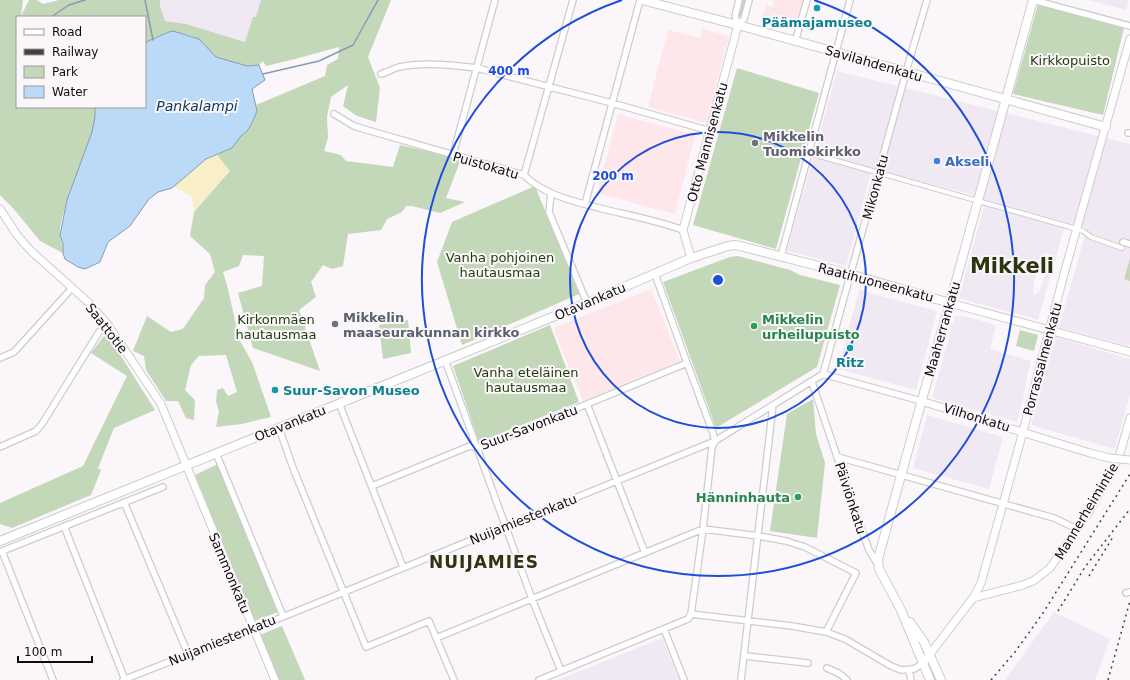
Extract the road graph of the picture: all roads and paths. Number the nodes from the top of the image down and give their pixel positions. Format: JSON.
{"nodes":[{"id":1,"x":495,"y":0,"type":"edge"},
{"id":2,"x":573,"y":0,"type":"edge"},
{"id":3,"x":641,"y":0,"type":"edge"},
{"id":4,"x":739,"y":0,"type":"edge"},
{"id":5,"x":749,"y":0,"type":"edge"},
{"id":6,"x":807,"y":0,"type":"edge"},
{"id":7,"x":850,"y":0,"type":"edge"},
{"id":8,"x":927,"y":0,"type":"edge"},
{"id":9,"x":1033,"y":0,"type":"edge"},
{"id":10,"x":738,"y":25,"type":"junction"},
{"id":11,"x":1130,"y":26,"type":"edge"},
{"id":12,"x":1130,"y":39,"type":"edge"},
{"id":13,"x":795,"y":42,"type":"junction"},
{"id":14,"x":836,"y":52,"type":"junction"},
{"id":15,"x":477,"y":68,"type":"junction"},
{"id":16,"x":906,"y":72,"type":"junction"},
{"id":17,"x":381,"y":74,"type":"dead end"},
{"id":18,"x":548,"y":86,"type":"junction"},
{"id":19,"x":1005,"y":100,"type":"junction"},
{"id":20,"x":612,"y":103,"type":"junction"},
{"id":21,"x":334,"y":114,"type":"dead end"},
{"id":22,"x":1106,"y":127,"type":"junction"},
{"id":23,"x":710,"y":131,"type":"junction"},
{"id":24,"x":808,"y":153,"type":"junction"},
{"id":25,"x":453,"y":155,"type":"junction"},
{"id":26,"x":878,"y":173,"type":"junction"},
{"id":27,"x":524,"y":175,"type":"junction"},
{"id":28,"x":551,"y":194,"type":"junction"},
{"id":29,"x":978,"y":201,"type":"junction"},
{"id":30,"x":586,"y":204,"type":"junction"},
{"id":31,"x":0,"y":209,"type":"edge"},
{"id":32,"x":1077,"y":229,"type":"junction"},
{"id":33,"x":683,"y":230,"type":"junction"},
{"id":34,"x":1130,"y":244,"type":"edge"},
{"id":35,"x":1123,"y":245,"type":"joint"},
{"id":36,"x":781,"y":256,"type":"junction"},
{"id":37,"x":691,"y":258,"type":"junction"},
{"id":38,"x":851,"y":275,"type":"junction"},
{"id":39,"x":656,"y":277,"type":"junction"},
{"id":40,"x":72,"y":288,"type":"junction"},
{"id":41,"x":587,"y":303,"type":"junction"},
{"id":42,"x":950,"y":303,"type":"junction"},
{"id":43,"x":108,"y":325,"type":"junction"},
{"id":44,"x":1049,"y":331,"type":"junction"},
{"id":45,"x":1130,"y":352,"type":"edge"},
{"id":46,"x":0,"y":358,"type":"edge"},
{"id":47,"x":686,"y":363,"type":"junction"},
{"id":48,"x":446,"y":364,"type":"junction"},
{"id":49,"x":823,"y":374,"type":"junction"},
{"id":50,"x":812,"y":382,"type":"junction"},
{"id":51,"x":921,"y":401,"type":"junction"},
{"id":52,"x":339,"y":403,"type":"junction"},
{"id":53,"x":587,"y":404,"type":"junction"},
{"id":54,"x":773,"y":405,"type":"junction"},
{"id":55,"x":1130,"y":418,"type":"edge"},
{"id":56,"x":279,"y":428,"type":"junction"},
{"id":57,"x":1023,"y":432,"type":"junction"},
{"id":58,"x":715,"y":442,"type":"junction"},
{"id":59,"x":0,"y":447,"type":"edge"},
{"id":60,"x":476,"y":448,"type":"junction"},
{"id":61,"x":216,"y":453,"type":"junction"},
{"id":62,"x":838,"y":457,"type":"junction"},
{"id":63,"x":1130,"y":460,"type":"edge"},
{"id":64,"x":186,"y":466,"type":"junction"},
{"id":65,"x":901,"y":475,"type":"junction"},
{"id":66,"x":617,"y":481,"type":"junction"},
{"id":67,"x":372,"y":486,"type":"junction"},
{"id":68,"x":163,"y":487,"type":"dead end"},
{"id":69,"x":124,"y":502,"type":"junction"},
{"id":70,"x":1002,"y":504,"type":"junction"},
{"id":71,"x":64,"y":526,"type":"junction"},
{"id":72,"x":505,"y":526,"type":"junction"},
{"id":73,"x":703,"y":529,"type":"junction"},
{"id":74,"x":1077,"y":529,"type":"junction"},
{"id":75,"x":758,"y":536,"type":"junction"},
{"id":76,"x":0,"y":541,"type":"edge"},
{"id":77,"x":1,"y":551,"type":"edge"},
{"id":78,"x":645,"y":553,"type":"junction"},
{"id":79,"x":878,"y":566,"type":"junction"},
{"id":80,"x":404,"y":567,"type":"junction"},
{"id":81,"x":343,"y":592,"type":"junction"},
{"id":82,"x":973,"y":598,"type":"junction"},
{"id":83,"x":532,"y":599,"type":"junction"},
{"id":84,"x":901,"y":610,"type":"junction"},
{"id":85,"x":691,"y":614,"type":"junction"},
{"id":86,"x":283,"y":616,"type":"junction"},
{"id":87,"x":749,"y":620,"type":"junction"},
{"id":88,"x":254,"y":628,"type":"junction"},
{"id":89,"x":664,"y":629,"type":"junction"},
{"id":90,"x":826,"y":632,"type":"junction"},
{"id":91,"x":436,"y":638,"type":"junction"},
{"id":92,"x":188,"y":654,"type":"junction"},
{"id":93,"x":930,"y":654,"type":"junction"},
{"id":94,"x":745,"y":656,"type":"junction"},
{"id":95,"x":923,"y":662,"type":"junction"},
{"id":96,"x":808,"y":663,"type":"dead end"},
{"id":97,"x":559,"y":668,"type":"junction"},
{"id":98,"x":827,"y":668,"type":"dead end"},
{"id":99,"x":910,"y":670,"type":"junction"},
{"id":100,"x":53,"y":680,"type":"edge"},
{"id":101,"x":124,"y":680,"type":"edge"},
{"id":102,"x":275,"y":680,"type":"edge"},
{"id":103,"x":454,"y":680,"type":"edge"},
{"id":104,"x":539,"y":680,"type":"edge"},
{"id":105,"x":684,"y":680,"type":"edge"},
{"id":106,"x":741,"y":680,"type":"edge"},
{"id":107,"x":847,"y":680,"type":"edge"},
{"id":108,"x":911,"y":680,"type":"edge"},
{"id":109,"x":930,"y":680,"type":"edge"},
{"id":110,"x":940,"y":680,"type":"edge"}],
"edges":[{"from":1,"to":15,"type":"street"},
{"from":2,"to":18,"type":"street"},
{"from":3,"to":10,"type":"main road","name":"Savilahdenkatu"},
{"from":3,"to":20,"type":"street"},
{"from":4,"to":10,"type":"street"},
{"from":5,"to":10,"type":"street"},
{"from":6,"to":13,"type":"street"},
{"from":7,"to":14,"type":"street"},
{"from":8,"to":16,"type":"street","name":"Mikonkatu"},
{"from":9,"to":11,"type":"street"},
{"from":9,"to":19,"type":"main road","name":"Maaherrankatu"},
{"from":10,"to":13,"type":"main road","name":"Savilahdenkatu"},
{"from":10,"to":23,"type":"street","name":"Otto Mannisenkatu"},
{"from":12,"to":22,"type":"street","name":"Porrassalmenkatu"},
{"from":13,"to":14,"type":"main road","name":"Savilahdenkatu"},
{"from":14,"to":16,"type":"main road","name":"Savilahdenkatu"},
{"from":14,"to":24,"type":"street"},
{"from":15,"to":17,"type":"street"},
{"from":15,"to":18,"type":"street"},
{"from":15,"to":25,"type":"street"},
{"from":16,"to":19,"type":"main road","name":"Savilahdenkatu"},
{"from":16,"to":26,"type":"street","name":"Mikonkatu"},
{"from":18,"to":20,"type":"street"},
{"from":18,"to":27,"type":"street"},
{"from":19,"to":22,"type":"main road","name":"Savilahdenkatu"},
{"from":19,"to":29,"type":"main road","name":"Maaherrankatu"},
{"from":20,"to":23,"type":"street"},
{"from":20,"to":30,"type":"street"},
{"from":21,"to":25,"type":"street","name":"Puistokatu"},
{"from":22,"to":32,"type":"street","name":"Porrassalmenkatu"},
{"from":23,"to":33,"type":"street","name":"Otto Mannisenkatu"},
{"from":24,"to":26,"type":"street"},
{"from":24,"to":36,"type":"street"},
{"from":25,"to":27,"type":"street","name":"Puistokatu"},
{"from":26,"to":29,"type":"street"},
{"from":26,"to":38,"type":"street","name":"Mikonkatu"},
{"from":27,"to":28,"type":"street","name":"Puistokatu"},
{"from":28,"to":30,"type":"street","name":"Puistokatu"},
{"from":28,"to":41,"type":"street"},
{"from":29,"to":32,"type":"street"},
{"from":29,"to":42,"type":"main road","name":"Maaherrankatu"},
{"from":30,"to":33,"type":"street","name":"Puistokatu"},
{"from":31,"to":40,"type":"street","name":"Saattotie"},
{"from":32,"to":35,"type":"street"},
{"from":32,"to":44,"type":"street","name":"Porrassalmenkatu"},
{"from":33,"to":37,"type":"street"},
{"from":34,"to":35,"type":"street"},
{"from":36,"to":37,"type":"main road","name":"Raatihuoneenkatu"},
{"from":36,"to":38,"type":"main road","name":"Raatihuoneenkatu"},
{"from":37,"to":39,"type":"main road","name":"Otavankatu"},
{"from":38,"to":42,"type":"main road","name":"Raatihuoneenkatu"},
{"from":38,"to":49,"type":"street","name":"Mikonkatu"},
{"from":39,"to":41,"type":"main road","name":"Otavankatu"},
{"from":39,"to":47,"type":"street"},
{"from":40,"to":43,"type":"street","name":"Saattotie"},
{"from":40,"to":46,"type":"street"},
{"from":41,"to":48,"type":"main road","name":"Otavankatu"},
{"from":42,"to":44,"type":"street","name":"Raatihuoneenkatu"},
{"from":42,"to":51,"type":"main road","name":"Maaherrankatu"},
{"from":43,"to":59,"type":"street"},
{"from":43,"to":64,"type":"street","name":"Saattotie"},
{"from":44,"to":45,"type":"street","name":"Raatihuoneenkatu"},
{"from":44,"to":57,"type":"street","name":"Porrassalmenkatu"},
{"from":47,"to":53,"type":"street","name":"Suur-Savonkatu"},
{"from":47,"to":58,"type":"street"},
{"from":48,"to":52,"type":"main road","name":"Otavankatu"},
{"from":48,"to":60,"type":"street"},
{"from":49,"to":50,"type":"street","name":"Nuijamiestenkatu"},
{"from":49,"to":51,"type":"street","name":"Vilhonkatu"},
{"from":50,"to":54,"type":"street","name":"Nuijamiestenkatu"},
{"from":50,"to":62,"type":"street","name":"Päiviönkatu"},
{"from":51,"to":57,"type":"street","name":"Vilhonkatu"},
{"from":51,"to":65,"type":"main road","name":"Maaherrankatu"},
{"from":52,"to":56,"type":"main road","name":"Otavankatu"},
{"from":52,"to":67,"type":"street"},
{"from":53,"to":60,"type":"street","name":"Suur-Savonkatu"},
{"from":53,"to":66,"type":"street"},
{"from":54,"to":58,"type":"street","name":"Nuijamiestenkatu"},
{"from":54,"to":75,"type":"street"},
{"from":55,"to":74,"type":"street","name":"Mannerheimintie"},
{"from":56,"to":61,"type":"main road","name":"Otavankatu"},
{"from":56,"to":81,"type":"street"},
{"from":57,"to":63,"type":"street","name":"Vilhonkatu","bridge":true},
{"from":57,"to":70,"type":"street","name":"Porrassalmenkatu"},
{"from":58,"to":66,"type":"street","name":"Nuijamiestenkatu"},
{"from":58,"to":73,"type":"street"},
{"from":60,"to":67,"type":"street","name":"Suur-Savonkatu"},
{"from":60,"to":72,"type":"street"},
{"from":61,"to":64,"type":"main road","name":"Otavankatu"},
{"from":61,"to":86,"type":"street"},
{"from":62,"to":65,"type":"street"},
{"from":62,"to":79,"type":"street","name":"Päiviönkatu"},
{"from":64,"to":76,"type":"main road","name":"Otavankatu"},
{"from":64,"to":88,"type":"street","name":"Sammonkatu"},
{"from":65,"to":70,"type":"street"},
{"from":65,"to":79,"type":"main road","name":"Maaherrankatu"},
{"from":66,"to":72,"type":"street","name":"Nuijamiestenkatu"},
{"from":66,"to":78,"type":"street"},
{"from":67,"to":80,"type":"street"},
{"from":68,"to":69,"type":"street"},
{"from":69,"to":71,"type":"street"},
{"from":69,"to":92,"type":"street"},
{"from":70,"to":74,"type":"street"},
{"from":70,"to":82,"type":"street","name":"Porrassalmenkatu"},
{"from":71,"to":77,"type":"street"},
{"from":71,"to":101,"type":"street"},
{"from":72,"to":80,"type":"street","name":"Nuijamiestenkatu"},
{"from":72,"to":83,"type":"street"},
{"from":73,"to":75,"type":"street"},
{"from":73,"to":78,"type":"street"},
{"from":73,"to":85,"type":"street"},
{"from":74,"to":82,"type":"street","name":"Mannerheimintie"},
{"from":75,"to":87,"type":"street"},
{"from":75,"to":90,"type":"street"},
{"from":77,"to":100,"type":"street"},
{"from":78,"to":83,"type":"street"},
{"from":79,"to":84,"type":"main road","name":"Päiviönkatu"},
{"from":80,"to":81,"type":"street","name":"Nuijamiestenkatu"},
{"from":81,"to":86,"type":"street","name":"Nuijamiestenkatu"},
{"from":81,"to":91,"type":"street"},
{"from":82,"to":93,"type":"street","name":"Porrassalmenkatu"},
{"from":83,"to":91,"type":"street"},
{"from":83,"to":97,"type":"street"},
{"from":84,"to":93,"type":"main road","name":"Päiviönkatu"},
{"from":84,"to":95,"type":"main road","name":"Päiviönkatu"},
{"from":85,"to":87,"type":"street"},
{"from":85,"to":89,"type":"street"},
{"from":86,"to":88,"type":"street","name":"Nuijamiestenkatu"},
{"from":87,"to":90,"type":"street"},
{"from":87,"to":94,"type":"street"},
{"from":88,"to":92,"type":"street","name":"Nuijamiestenkatu"},
{"from":88,"to":102,"type":"street","name":"Sammonkatu"},
{"from":89,"to":97,"type":"street"},
{"from":89,"to":105,"type":"street"},
{"from":90,"to":99,"type":"street"},
{"from":91,"to":103,"type":"street"},
{"from":92,"to":101,"type":"street","name":"Nuijamiestenkatu"},
{"from":93,"to":95,"type":"street","name":"Porrassalmenkatu"},
{"from":93,"to":110,"type":"main road","name":"Päiviönkatu"},
{"from":94,"to":96,"type":"street"},
{"from":94,"to":106,"type":"street"},
{"from":95,"to":99,"type":"street"},
{"from":95,"to":109,"type":"main road","name":"Päiviönkatu"},
{"from":97,"to":104,"type":"street"},
{"from":98,"to":107,"type":"street"},
{"from":99,"to":108,"type":"street"}]}
